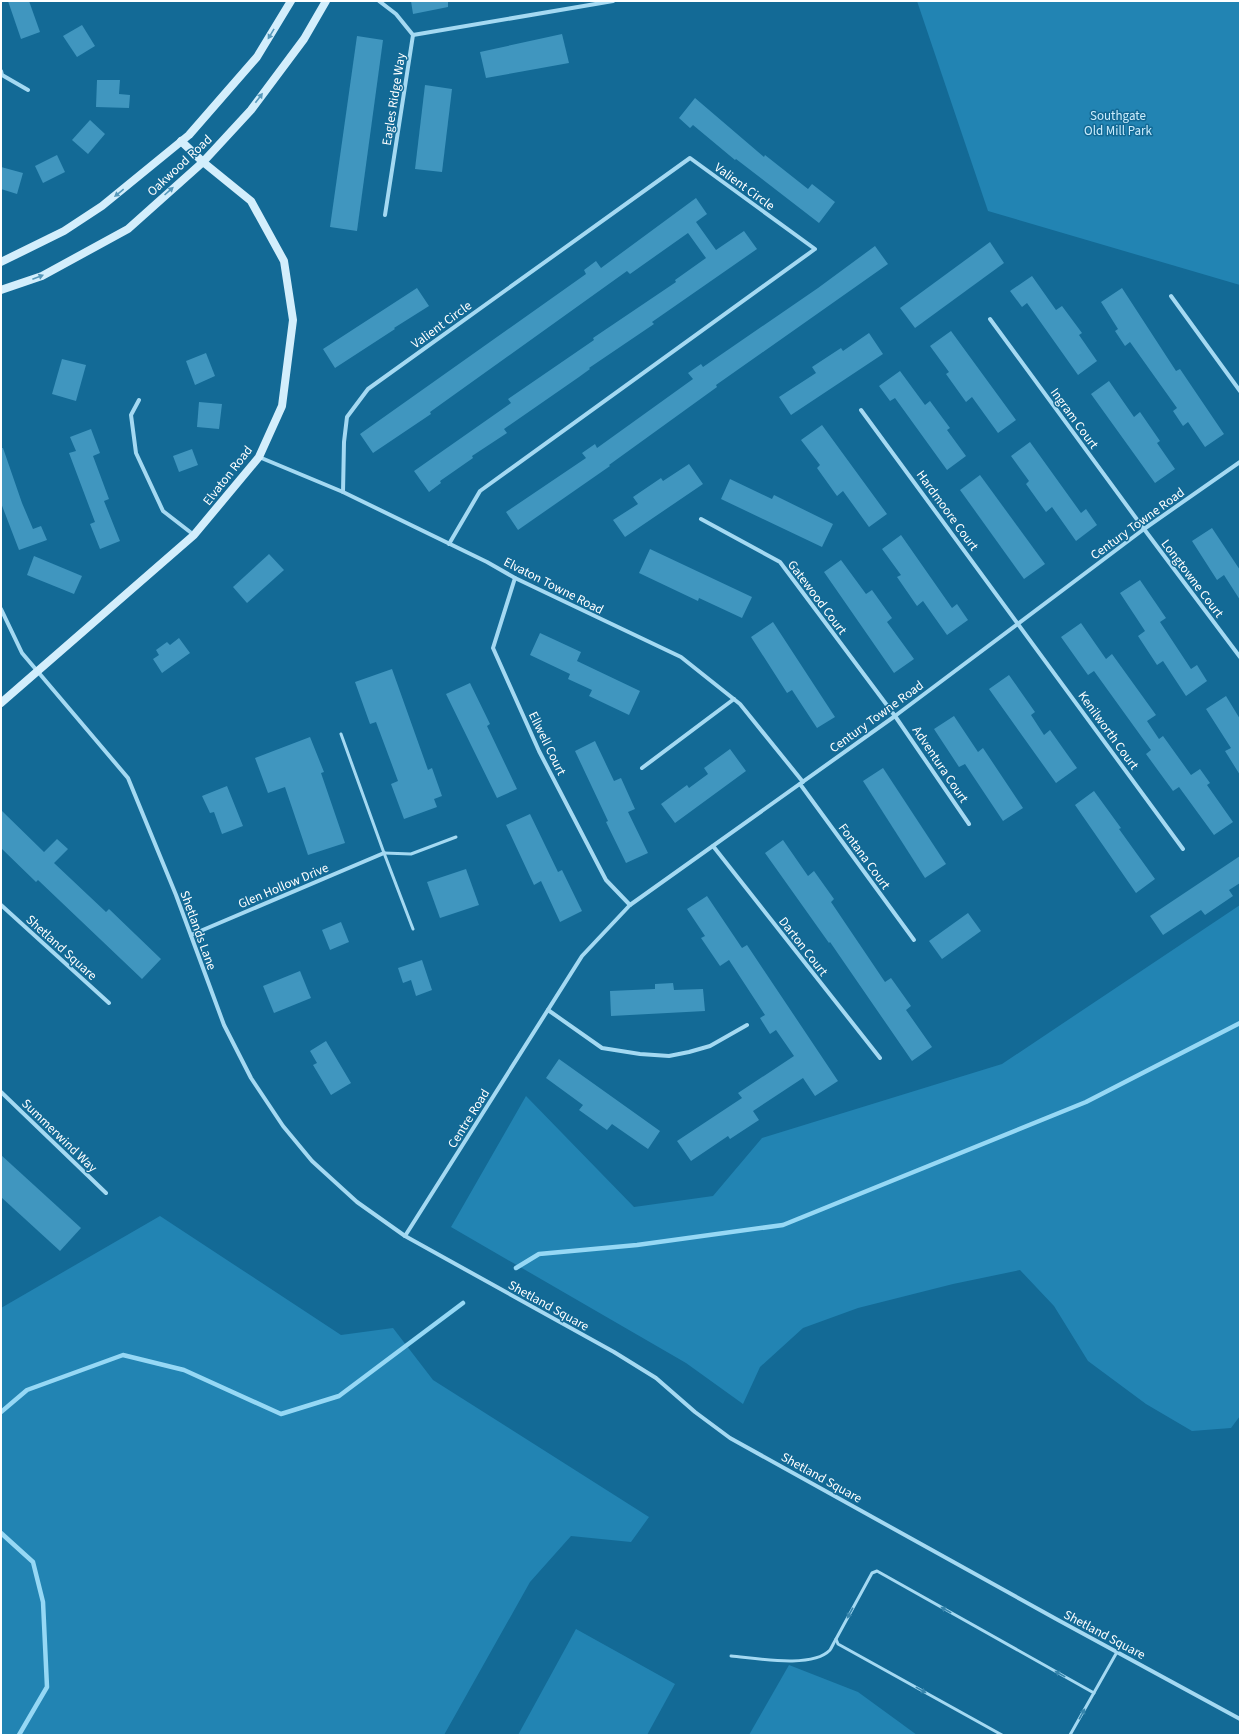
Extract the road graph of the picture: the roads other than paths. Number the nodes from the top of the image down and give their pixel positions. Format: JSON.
{"nodes":[{"id":1,"x":291,"y":1,"type":"edge"},
{"id":2,"x":326,"y":1,"type":"edge"},
{"id":3,"x":379,"y":1,"type":"edge"},
{"id":4,"x":613,"y":1,"type":"edge"},
{"id":5,"x":413,"y":35,"type":"junction"},
{"id":6,"x":1,"y":71,"type":"edge"},
{"id":7,"x":28,"y":90,"type":"dead end"},
{"id":8,"x":181,"y":141,"type":"junction"},
{"id":9,"x":203,"y":162,"type":"junction"},
{"id":10,"x":385,"y":215,"type":"dead end"},
{"id":11,"x":1,"y":262,"type":"edge"},
{"id":12,"x":1,"y":290,"type":"edge"},
{"id":13,"x":1171,"y":296,"type":"dead end"},
{"id":14,"x":990,"y":319,"type":"dead end"},
{"id":15,"x":1240,"y":391,"type":"edge"},
{"id":16,"x":139,"y":400,"type":"dead end"},
{"id":17,"x":861,"y":410,"type":"dead end"},
{"id":18,"x":259,"y":457,"type":"junction"},
{"id":19,"x":1240,"y":462,"type":"edge"},
{"id":20,"x":343,"y":492,"type":"junction"},
{"id":21,"x":701,"y":519,"type":"dead end"},
{"id":22,"x":1144,"y":529,"type":"junction"},
{"id":23,"x":194,"y":535,"type":"junction"},
{"id":24,"x":450,"y":544,"type":"junction"},
{"id":25,"x":515,"y":578,"type":"junction"},
{"id":26,"x":1,"y":609,"type":"edge"},
{"id":27,"x":1018,"y":623,"type":"junction"},
{"id":28,"x":1240,"y":657,"type":"edge"},
{"id":29,"x":38,"y":672,"type":"junction"},
{"id":30,"x":734,"y":699,"type":"junction"},
{"id":31,"x":1,"y":703,"type":"edge"},
{"id":32,"x":896,"y":716,"type":"junction"},
{"id":33,"x":341,"y":734,"type":"dead end"},
{"id":34,"x":642,"y":768,"type":"dead end"},
{"id":35,"x":802,"y":783,"type":"junction"},
{"id":36,"x":969,"y":824,"type":"dead end"},
{"id":37,"x":456,"y":837,"type":"dead end"},
{"id":38,"x":713,"y":846,"type":"junction"},
{"id":39,"x":1183,"y":849,"type":"dead end"},
{"id":40,"x":384,"y":853,"type":"junction"},
{"id":41,"x":1,"y":905,"type":"edge"},
{"id":42,"x":630,"y":905,"type":"junction"},
{"id":43,"x":413,"y":928,"type":"dead end"},
{"id":44,"x":191,"y":935,"type":"junction"},
{"id":45,"x":914,"y":940,"type":"dead end"},
{"id":46,"x":109,"y":1003,"type":"dead end"},
{"id":47,"x":548,"y":1010,"type":"junction"},
{"id":48,"x":747,"y":1024,"type":"dead end"},
{"id":49,"x":880,"y":1058,"type":"dead end"},
{"id":50,"x":1,"y":1092,"type":"edge"},
{"id":51,"x":106,"y":1193,"type":"dead end"},
{"id":52,"x":405,"y":1236,"type":"junction"},
{"id":53,"x":836,"y":1639,"type":"junction"},
{"id":54,"x":1117,"y":1652,"type":"junction"},
{"id":55,"x":731,"y":1656,"type":"dead end"},
{"id":56,"x":1094,"y":1693,"type":"junction"},
{"id":57,"x":1240,"y":1718,"type":"edge"},
{"id":58,"x":1002,"y":1735,"type":"edge"},
{"id":59,"x":1070,"y":1735,"type":"edge"}],
"edges":[{"from":1,"to":8,"type":"street","name":"Oakwood Road","one_way":true},
{"from":9,"to":2,"type":"street","name":"Oakwood Road","one_way":true},
{"from":3,"to":5,"type":"street"},
{"from":4,"to":5,"type":"street"},
{"from":5,"to":10,"type":"street","name":"Eagles Ridge Way"},
{"from":6,"to":7,"type":"street"},
{"from":8,"to":9,"type":"street","name":"Elvaton Road"},
{"from":8,"to":11,"type":"street","name":"Oakwood Road","one_way":true},
{"from":12,"to":9,"type":"street","name":"Oakwood Road","one_way":true},
{"from":9,"to":18,"type":"street","name":"Elvaton Road"},
{"from":13,"to":15,"type":"street"},
{"from":14,"to":22,"type":"street","name":"Ingram Court"},
{"from":16,"to":23,"type":"street"},
{"from":17,"to":27,"type":"street","name":"Hardmoore Court"},
{"from":18,"to":20,"type":"street","name":"Elvaton Towne Road"},
{"from":18,"to":23,"type":"street","name":"Elvaton Road"},
{"from":19,"to":22,"type":"street","name":"Century Towne Road"},
{"from":20,"to":24,"type":"street","name":"Elvaton Towne Road"},
{"from":20,"to":24,"type":"street","name":"Valient Circle"},
{"from":21,"to":32,"type":"street","name":"Gatewood Court"},
{"from":22,"to":27,"type":"street","name":"Century Towne Road"},
{"from":22,"to":28,"type":"street","name":"Longtowne Court"},
{"from":23,"to":29,"type":"street","name":"Elvaton Road"},
{"from":24,"to":25,"type":"street","name":"Elvaton Towne Road"},
{"from":25,"to":30,"type":"street","name":"Elvaton Towne Road"},
{"from":25,"to":42,"type":"street","name":"Ellwell Court"},
{"from":26,"to":29,"type":"street","name":"Shetlands Lane"},
{"from":27,"to":32,"type":"street","name":"Century Towne Road"},
{"from":27,"to":39,"type":"street","name":"Kenilworth Court"},
{"from":29,"to":31,"type":"street","name":"Elvaton Road"},
{"from":29,"to":44,"type":"street","name":"Shetlands Lane"},
{"from":30,"to":34,"type":"street"},
{"from":30,"to":35,"type":"street","name":"Elvaton Towne Road"},
{"from":32,"to":35,"type":"street","name":"Century Towne Road"},
{"from":32,"to":36,"type":"street","name":"Adventura Court"},
{"from":33,"to":40,"type":"lane"},
{"from":35,"to":38,"type":"street","name":"Century Towne Road"},
{"from":35,"to":45,"type":"street","name":"Fontana Court"},
{"from":37,"to":40,"type":"lane"},
{"from":38,"to":42,"type":"street","name":"Century Towne Road"},
{"from":38,"to":49,"type":"street","name":"Darton Court"},
{"from":40,"to":43,"type":"lane"},
{"from":40,"to":44,"type":"street","name":"Glen Hollow Drive"},
{"from":41,"to":46,"type":"street","name":"Shetland Square"},
{"from":42,"to":47,"type":"street","name":"Century Towne Road"},
{"from":44,"to":52,"type":"street","name":"Shetlands Lane"},
{"from":47,"to":48,"type":"street"},
{"from":47,"to":52,"type":"street","name":"Centre Road"},
{"from":50,"to":51,"type":"street","name":"Summerwind Way"},
{"from":52,"to":54,"type":"street","name":"Shetland Square"},
{"from":53,"to":55,"type":"lane"},
{"from":56,"to":53,"type":"lane","one_way":true},
{"from":53,"to":58,"type":"lane","one_way":true},
{"from":54,"to":56,"type":"lane"},
{"from":54,"to":57,"type":"street","name":"Shetland Square"},
{"from":59,"to":56,"type":"lane","one_way":true}]}
